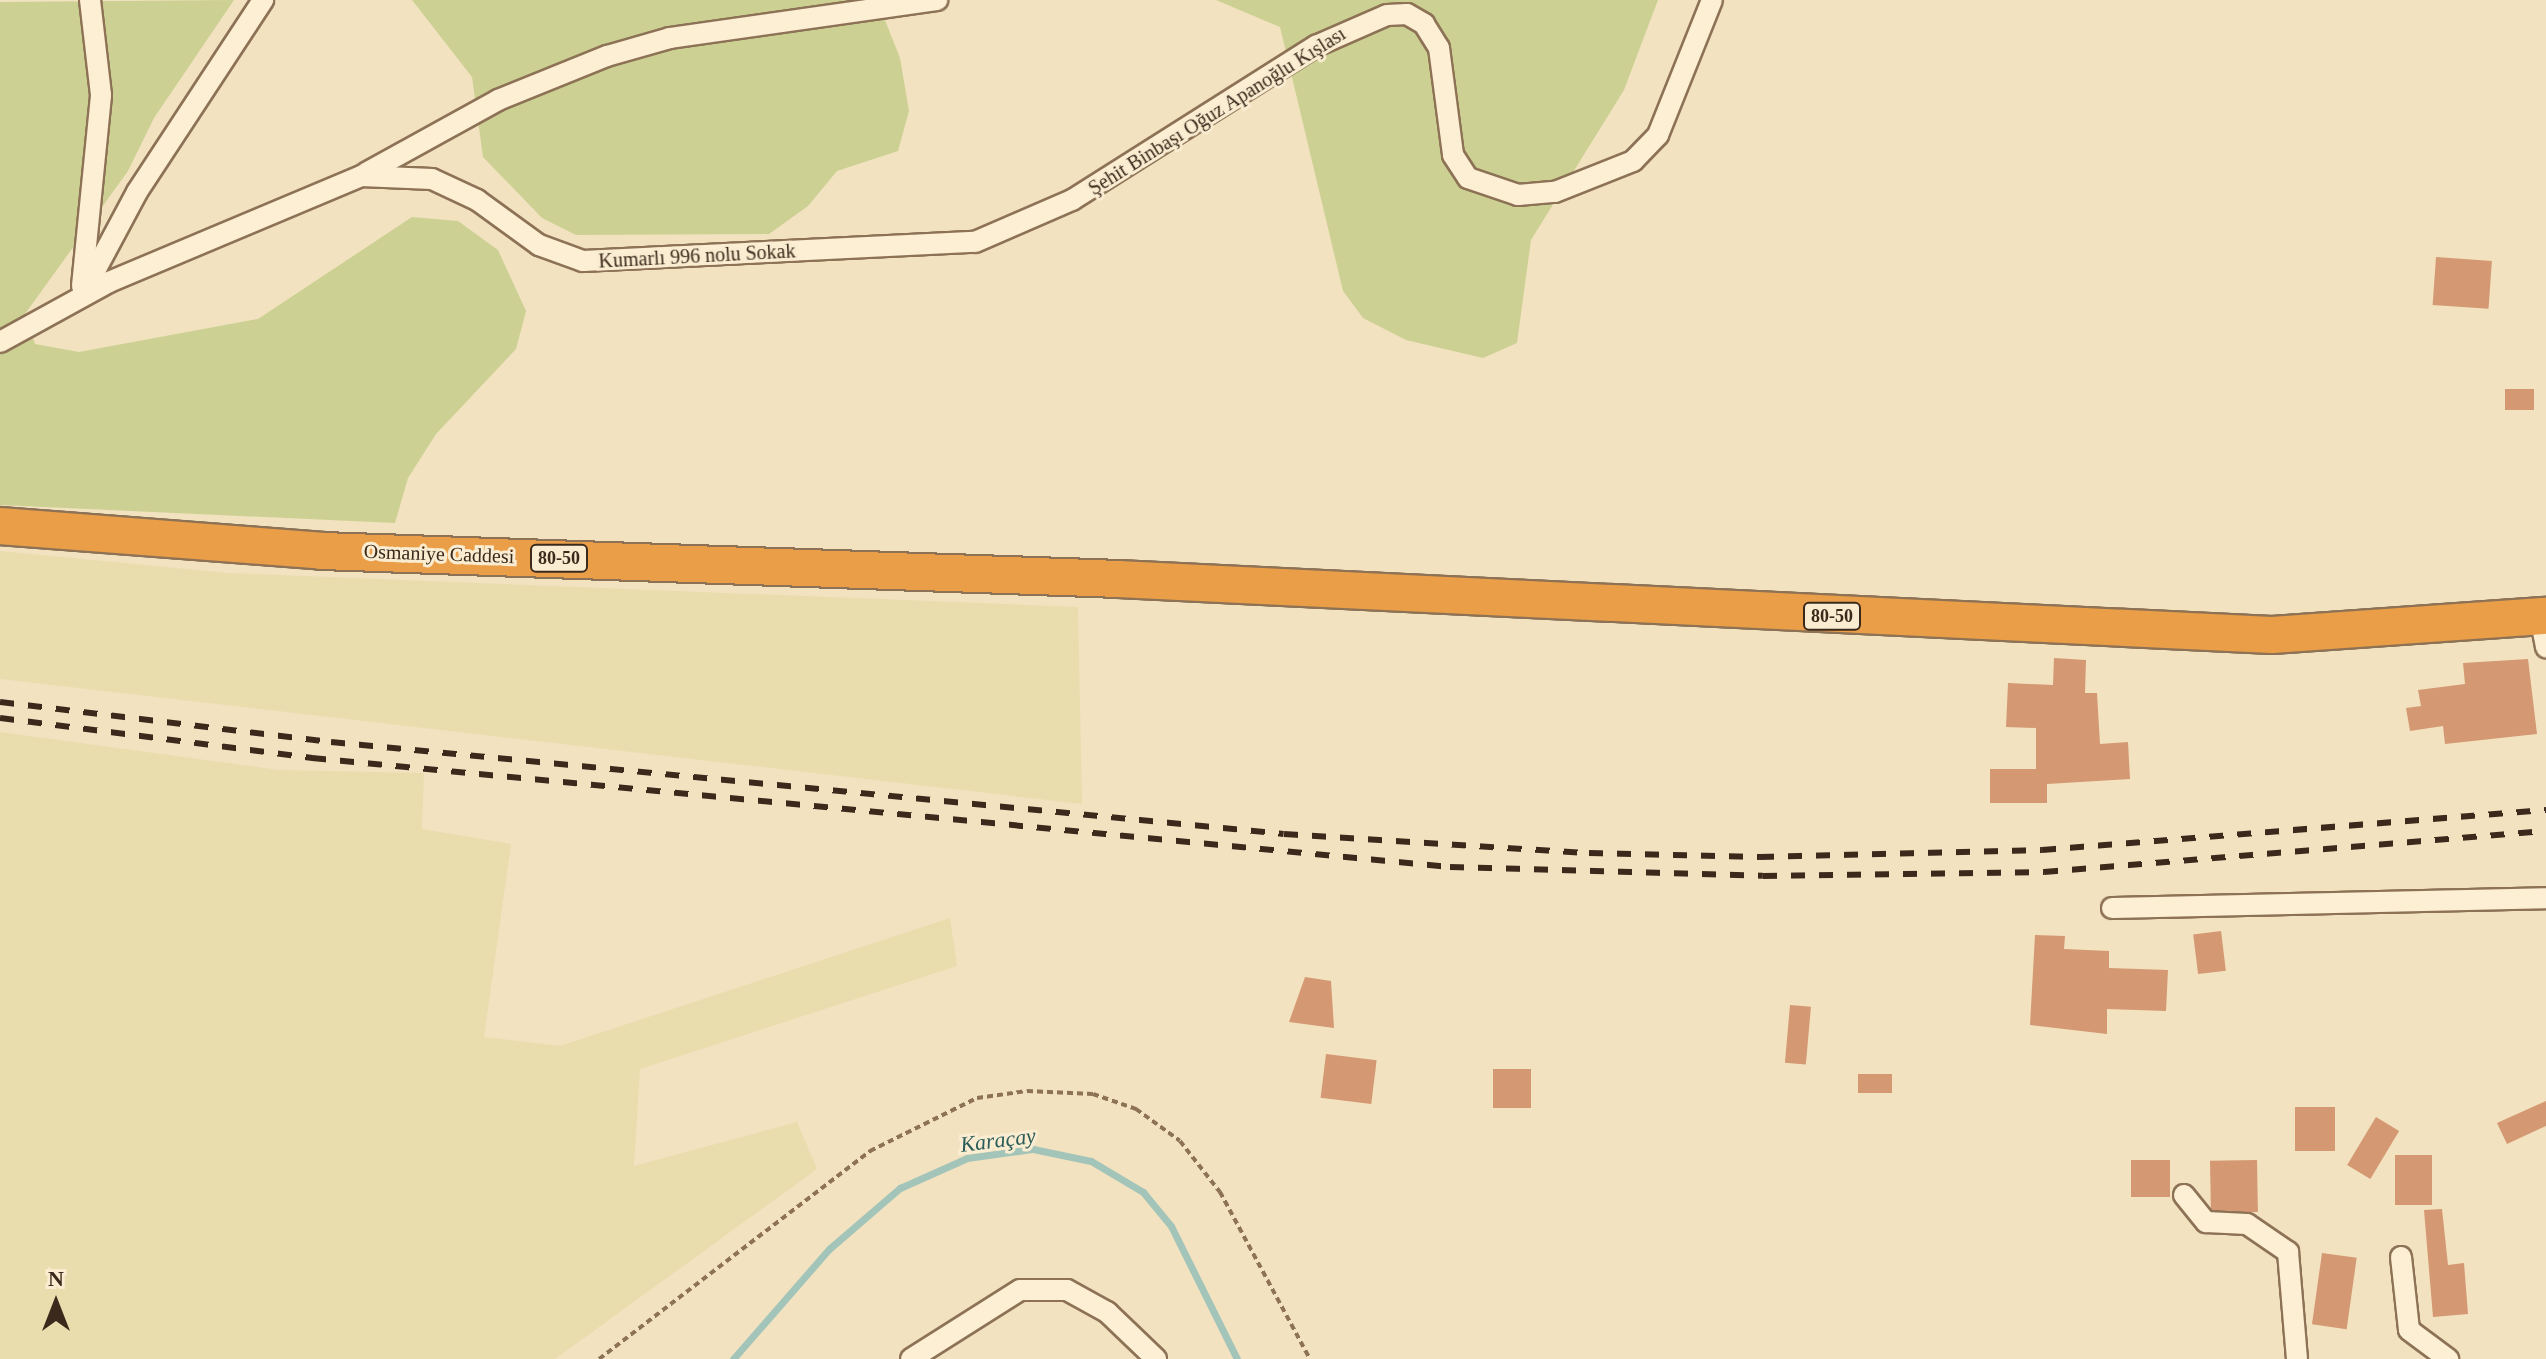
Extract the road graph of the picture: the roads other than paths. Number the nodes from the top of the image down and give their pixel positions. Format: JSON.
{"nodes":[{"id":1,"x":90,"y":0,"type":"edge"},
{"id":2,"x":263,"y":0,"type":"edge"},
{"id":3,"x":937,"y":0,"type":"edge"},
{"id":4,"x":1712,"y":0,"type":"edge"},
{"id":5,"x":361,"y":176,"type":"junction"},
{"id":6,"x":975,"y":242,"type":"joint"},
{"id":7,"x":81,"y":297,"type":"junction"},
{"id":8,"x":0,"y":342,"type":"edge"},
{"id":9,"x":0,"y":526,"type":"edge"},
{"id":10,"x":0,"y":536,"type":"edge"},
{"id":11,"x":2544,"y":631,"type":"edge"},
{"id":12,"x":2546,"y":898,"type":"edge"},
{"id":13,"x":2112,"y":908,"type":"dead end"},
{"id":14,"x":2184,"y":1195,"type":"dead end"},
{"id":15,"x":2401,"y":1257,"type":"dead end"},
{"id":16,"x":911,"y":1359,"type":"edge"},
{"id":17,"x":1156,"y":1359,"type":"edge"},
{"id":18,"x":2297,"y":1359,"type":"edge"},
{"id":19,"x":2448,"y":1359,"type":"edge"}],
"edges":[{"from":1,"to":7,"type":"street"},
{"from":2,"to":7,"type":"street"},
{"from":3,"to":5,"type":"street"},
{"from":4,"to":6,"type":"street","name":"Şehit Binbaşı Oğuz Apanoğlu Kışlası"},
{"from":5,"to":6,"type":"street","name":"Kumarlı 996 nolu Sokak"},
{"from":5,"to":7,"type":"street","name":"Kumarlı 996 nolu Sokak"},
{"from":7,"to":8,"type":"street","name":"Kumarlı 996 nolu Sokak"},
{"from":9,"to":11,"type":"highway","name":"Osmaniye Caddesi","number":"80-50"},
{"from":10,"to":11,"type":"highway"},
{"from":12,"to":13,"type":"street"},
{"from":14,"to":18,"type":"street"},
{"from":15,"to":19,"type":"street"},
{"from":16,"to":17,"type":"street"}]}
